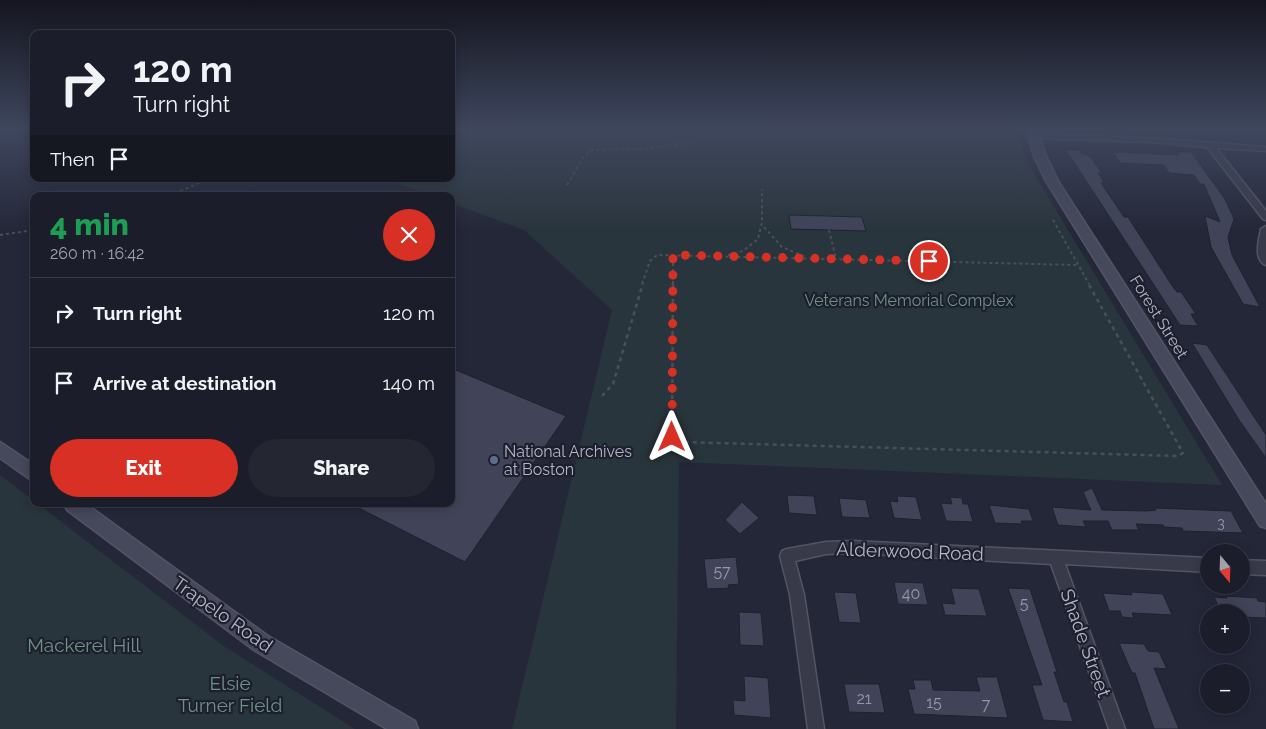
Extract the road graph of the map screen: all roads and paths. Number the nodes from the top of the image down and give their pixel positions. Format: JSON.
{"nodes":[{"id":1,"x":580,"y":162,"type":"edge"},
{"id":2,"x":1043,"y":162,"type":"edge"},
{"id":3,"x":1223,"y":162,"type":"edge"},
{"id":4,"x":201,"y":182,"type":"edge"},
{"id":5,"x":567,"y":185,"type":"dead end"},
{"id":6,"x":762,"y":189,"type":"dead end"},
{"id":7,"x":178,"y":192,"type":"edge"},
{"id":8,"x":1266,"y":217,"type":"edge"},
{"id":9,"x":1053,"y":220,"type":"dead end"},
{"id":10,"x":764,"y":227,"type":"junction"},
{"id":11,"x":1266,"y":229,"type":"edge"},
{"id":12,"x":30,"y":230,"type":"edge"},
{"id":13,"x":829,"y":230,"type":"dead end"},
{"id":14,"x":0,"y":234,"type":"edge"},
{"id":15,"x":673,"y":255,"type":"junction"},
{"id":16,"x":722,"y":256,"type":"junction"},
{"id":17,"x":811,"y":258,"type":"junction"},
{"id":18,"x":836,"y":259,"type":"junction"},
{"id":19,"x":1266,"y":262,"type":"edge"},
{"id":20,"x":1078,"y":265,"type":"junction"},
{"id":21,"x":602,"y":396,"type":"dead end"},
{"id":22,"x":0,"y":450,"type":"edge"},
{"id":23,"x":30,"y":472,"type":"edge"},
{"id":24,"x":76,"y":507,"type":"edge"},
{"id":25,"x":1266,"y":520,"type":"edge"},
{"id":26,"x":1055,"y":556,"type":"junction"},
{"id":27,"x":1200,"y":564,"type":"edge"},
{"id":28,"x":1250,"y":567,"type":"edge"},
{"id":29,"x":1266,"y":568,"type":"edge"},
{"id":30,"x":407,"y":729,"type":"edge"},
{"id":31,"x":816,"y":729,"type":"edge"},
{"id":32,"x":1117,"y":729,"type":"edge"}],
"edges":[{"from":1,"to":5,"type":"path"},
{"from":2,"to":25,"type":"street","name":"Forest Street"},
{"from":3,"to":8,"type":"street"},
{"from":4,"to":7,"type":"path"},
{"from":6,"to":10,"type":"path"},
{"from":9,"to":20,"type":"path"},
{"from":10,"to":16,"type":"path"},
{"from":10,"to":17,"type":"path"},
{"from":11,"to":19,"type":"street"},
{"from":12,"to":14,"type":"path"},
{"from":13,"to":18,"type":"path"},
{"from":15,"to":16,"type":"path"},
{"from":15,"to":20,"type":"path"},
{"from":15,"to":21,"type":"path"},
{"from":16,"to":17,"type":"path"},
{"from":17,"to":18,"type":"path"},
{"from":18,"to":20,"type":"path"},
{"from":22,"to":23,"type":"street"},
{"from":24,"to":30,"type":"street","name":"Trapelo Road"},
{"from":26,"to":27,"type":"street","name":"Alderwood Road"},
{"from":26,"to":31,"type":"street","name":"Alderwood Road"},
{"from":26,"to":32,"type":"street","name":"Shade Street"},
{"from":28,"to":29,"type":"street"}]}
